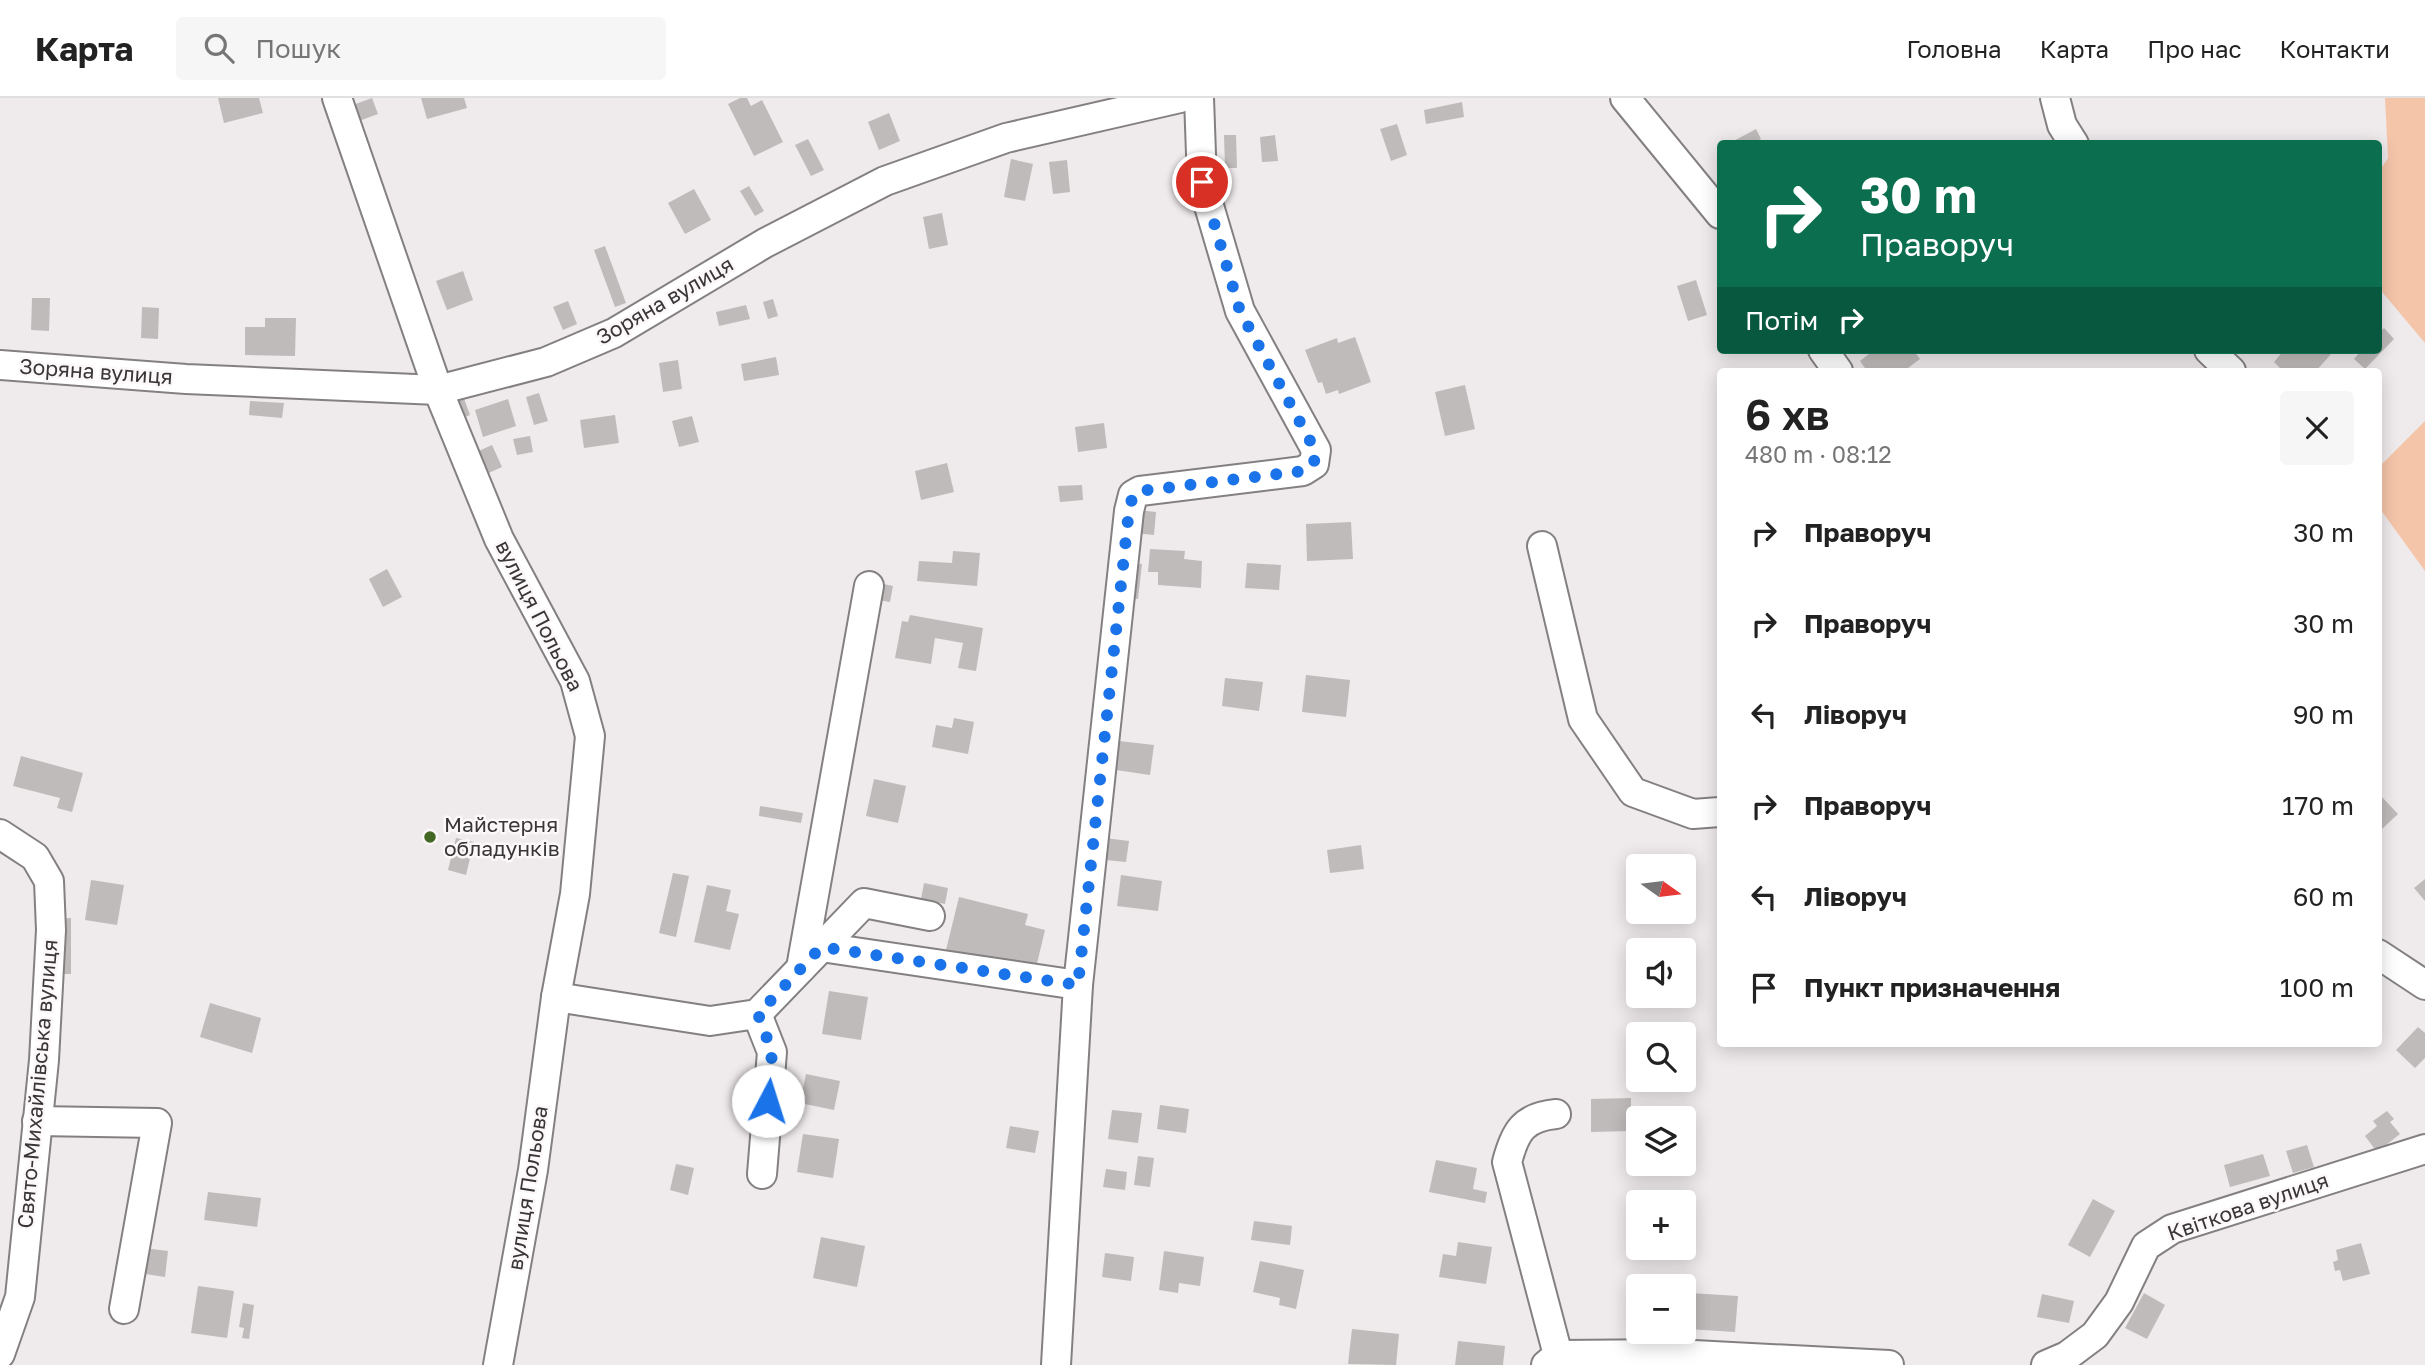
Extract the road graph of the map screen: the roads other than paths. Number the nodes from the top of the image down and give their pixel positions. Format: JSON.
{"nodes":[{"id":1,"x":337,"y":98,"type":"edge"},
{"id":2,"x":1180,"y":98,"type":"edge"},
{"id":3,"x":1199,"y":98,"type":"edge"},
{"id":4,"x":1625,"y":98,"type":"edge"},
{"id":5,"x":2055,"y":98,"type":"edge"},
{"id":6,"x":2071,"y":140,"type":"edge"},
{"id":7,"x":1717,"y":210,"type":"edge"},
{"id":8,"x":2213,"y":354,"type":"edge"},
{"id":9,"x":0,"y":365,"type":"edge"},
{"id":10,"x":2228,"y":368,"type":"edge"},
{"id":11,"x":438,"y":390,"type":"junction"},
{"id":12,"x":1542,"y":546,"type":"dead end"},
{"id":13,"x":869,"y":586,"type":"dead end"},
{"id":14,"x":1717,"y":812,"type":"edge"},
{"id":15,"x":0,"y":834,"type":"edge"},
{"id":16,"x":930,"y":916,"type":"dead end"},
{"id":17,"x":821,"y":947,"type":"junction"},
{"id":18,"x":2382,"y":957,"type":"edge"},
{"id":19,"x":801,"y":968,"type":"junction"},
{"id":20,"x":1078,"y":985,"type":"junction"},
{"id":21,"x":2425,"y":985,"type":"edge"},
{"id":22,"x":556,"y":997,"type":"junction"},
{"id":23,"x":758,"y":1014,"type":"junction"},
{"id":24,"x":1556,"y":1114,"type":"dead end"},
{"id":25,"x":37,"y":1121,"type":"junction"},
{"id":26,"x":2425,"y":1149,"type":"edge"},
{"id":27,"x":762,"y":1174,"type":"dead end"},
{"id":28,"x":124,"y":1308,"type":"dead end"},
{"id":29,"x":0,"y":1353,"type":"edge"},
{"id":30,"x":1552,"y":1360,"type":"edge"},
{"id":31,"x":498,"y":1365,"type":"edge"},
{"id":32,"x":1056,"y":1365,"type":"edge"},
{"id":33,"x":1889,"y":1365,"type":"edge"},
{"id":34,"x":2046,"y":1365,"type":"edge"}],
"edges":[{"from":1,"to":11,"type":"street","name":"вулиця Польова"},
{"from":2,"to":11,"type":"street","name":"Зоряна вулиця"},
{"from":3,"to":20,"type":"street"},
{"from":4,"to":7,"type":"street"},
{"from":5,"to":6,"type":"street"},
{"from":8,"to":10,"type":"street"},
{"from":9,"to":11,"type":"street","name":"Зоряна вулиця"},
{"from":11,"to":22,"type":"street","name":"вулиця Польова"},
{"from":12,"to":14,"type":"street"},
{"from":13,"to":19,"type":"street"},
{"from":15,"to":25,"type":"street","name":"Свято-Михайлівська вулиця"},
{"from":16,"to":17,"type":"street"},
{"from":17,"to":19,"type":"street"},
{"from":17,"to":20,"type":"street"},
{"from":18,"to":21,"type":"street"},
{"from":19,"to":23,"type":"street"},
{"from":20,"to":32,"type":"street"},
{"from":22,"to":23,"type":"street"},
{"from":22,"to":31,"type":"street","name":"вулиця Польова"},
{"from":23,"to":27,"type":"street"},
{"from":24,"to":30,"type":"street"},
{"from":25,"to":28,"type":"street"},
{"from":25,"to":29,"type":"street","name":"Свято-Михайлівська вулиця"},
{"from":26,"to":34,"type":"street","name":"Квіткова вулиця"},
{"from":30,"to":33,"type":"street"}]}
